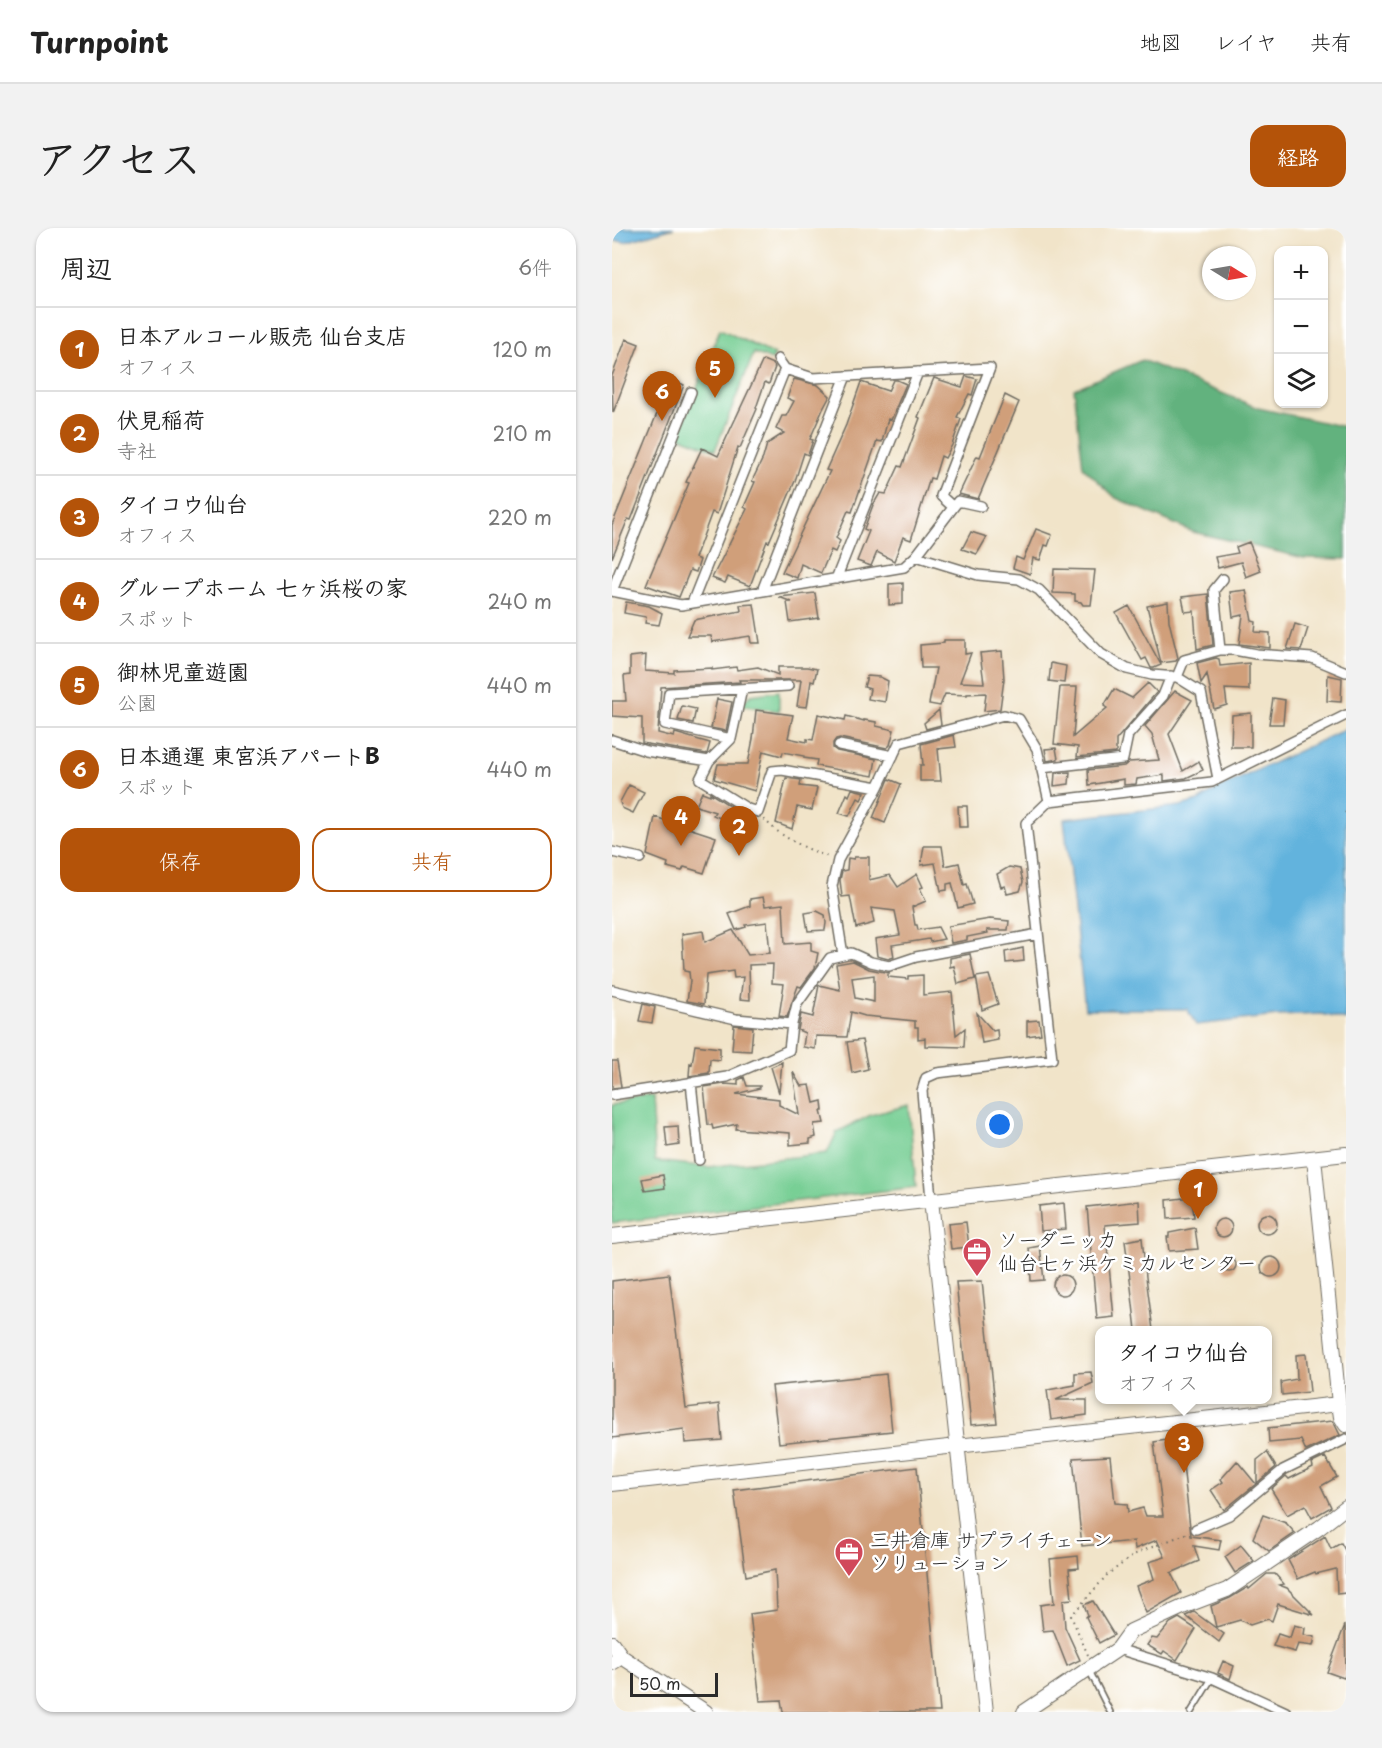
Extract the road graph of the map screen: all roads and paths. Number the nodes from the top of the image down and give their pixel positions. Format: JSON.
{"nodes":[{"id":1,"x":778,"y":359,"type":"dead end"},
{"id":2,"x":785,"y":369,"type":"junction"},
{"id":3,"x":918,"y":372,"type":"junction"},
{"id":4,"x":846,"y":376,"type":"junction"},
{"id":5,"x":691,"y":392,"type":"dead end"},
{"id":6,"x":981,"y":506,"type":"dead end"},
{"id":7,"x":953,"y":507,"type":"junction"},
{"id":8,"x":916,"y":556,"type":"junction"},
{"id":9,"x":836,"y":579,"type":"junction"},
{"id":10,"x":1223,"y":579,"type":"dead end"},
{"id":11,"x":762,"y":591,"type":"junction"},
{"id":12,"x":692,"y":603,"type":"junction"},
{"id":13,"x":1220,"y":650,"type":"junction"},
{"id":14,"x":1346,"y":672,"type":"edge"},
{"id":15,"x":1174,"y":677,"type":"junction"},
{"id":16,"x":788,"y":686,"type":"dead end"},
{"id":17,"x":742,"y":689,"type":"junction"},
{"id":18,"x":1346,"y":715,"type":"edge"},
{"id":19,"x":731,"y":739,"type":"junction"},
{"id":20,"x":612,"y":740,"type":"edge"},
{"id":21,"x":839,"y":745,"type":"dead end"},
{"id":22,"x":892,"y":756,"type":"junction"},
{"id":23,"x":709,"y":761,"type":"junction"},
{"id":24,"x":1041,"y":768,"type":"junction"},
{"id":25,"x":1218,"y":779,"type":"junction"},
{"id":26,"x":878,"y":787,"type":"junction"},
{"id":27,"x":1049,"y":801,"type":"junction"},
{"id":28,"x":758,"y":812,"type":"junction"},
{"id":29,"x":612,"y":852,"type":"edge"},
{"id":30,"x":640,"y":858,"type":"dead end"},
{"id":31,"x":838,"y":860,"type":"junction"},
{"id":32,"x":1038,"y":933,"type":"junction"},
{"id":33,"x":843,"y":955,"type":"junction"},
{"id":34,"x":612,"y":990,"type":"edge"},
{"id":35,"x":792,"y":1024,"type":"junction"},
{"id":36,"x":691,"y":1082,"type":"junction"},
{"id":37,"x":612,"y":1095,"type":"edge"},
{"id":38,"x":1346,"y":1154,"type":"edge"},
{"id":39,"x":1314,"y":1158,"type":"junction"},
{"id":40,"x":699,"y":1160,"type":"dead end"},
{"id":41,"x":931,"y":1200,"type":"junction"},
{"id":42,"x":612,"y":1236,"type":"edge"},
{"id":43,"x":1339,"y":1404,"type":"junction"},
{"id":44,"x":1346,"y":1425,"type":"edge"},
{"id":45,"x":1346,"y":1439,"type":"edge"},
{"id":46,"x":956,"y":1448,"type":"junction"},
{"id":47,"x":612,"y":1484,"type":"edge"},
{"id":48,"x":1346,"y":1508,"type":"edge"},
{"id":49,"x":1196,"y":1529,"type":"joint"},
{"id":50,"x":612,"y":1643,"type":"edge"},
{"id":51,"x":1118,"y":1649,"type":"junction"},
{"id":52,"x":617,"y":1660,"type":"edge"},
{"id":53,"x":1091,"y":1667,"type":"junction"},
{"id":54,"x":1212,"y":1678,"type":"junction"},
{"id":55,"x":687,"y":1706,"type":"edge"},
{"id":56,"x":706,"y":1712,"type":"edge"},
{"id":57,"x":986,"y":1712,"type":"edge"},
{"id":58,"x":1024,"y":1712,"type":"edge"},
{"id":59,"x":1110,"y":1712,"type":"edge"},
{"id":60,"x":1191,"y":1712,"type":"edge"},
{"id":61,"x":1286,"y":1712,"type":"edge"}],
"edges":[{"from":1,"to":2,"type":"street"},
{"from":2,"to":4,"type":"street"},
{"from":2,"to":12,"type":"street"},
{"from":3,"to":4,"type":"street"},
{"from":3,"to":7,"type":"street"},
{"from":3,"to":9,"type":"street"},
{"from":4,"to":11,"type":"street"},
{"from":5,"to":12,"type":"street"},
{"from":6,"to":7,"type":"street"},
{"from":7,"to":8,"type":"street"},
{"from":8,"to":9,"type":"street"},
{"from":8,"to":15,"type":"street"},
{"from":9,"to":11,"type":"street"},
{"from":10,"to":13,"type":"street"},
{"from":11,"to":12,"type":"street"},
{"from":13,"to":14,"type":"street"},
{"from":13,"to":15,"type":"street"},
{"from":15,"to":24,"type":"street"},
{"from":15,"to":25,"type":"street"},
{"from":16,"to":17,"type":"street"},
{"from":17,"to":19,"type":"street"},
{"from":17,"to":19,"type":"street"},
{"from":18,"to":25,"type":"street"},
{"from":19,"to":23,"type":"street"},
{"from":20,"to":23,"type":"street"},
{"from":21,"to":22,"type":"street"},
{"from":22,"to":24,"type":"street"},
{"from":22,"to":26,"type":"street"},
{"from":23,"to":28,"type":"street"},
{"from":24,"to":27,"type":"street"},
{"from":25,"to":27,"type":"street"},
{"from":26,"to":28,"type":"street"},
{"from":26,"to":31,"type":"street"},
{"from":27,"to":32,"type":"street"},
{"from":28,"to":31,"type":"path"},
{"from":29,"to":30,"type":"street"},
{"from":31,"to":33,"type":"street"},
{"from":32,"to":33,"type":"street"},
{"from":32,"to":41,"type":"street"},
{"from":33,"to":35,"type":"street"},
{"from":34,"to":35,"type":"street"},
{"from":35,"to":36,"type":"street"},
{"from":36,"to":37,"type":"street"},
{"from":36,"to":40,"type":"street"},
{"from":38,"to":39,"type":"street"},
{"from":39,"to":41,"type":"street"},
{"from":39,"to":43,"type":"street"},
{"from":41,"to":42,"type":"street"},
{"from":41,"to":46,"type":"street"},
{"from":43,"to":44,"type":"street"},
{"from":43,"to":46,"type":"street"},
{"from":45,"to":49,"type":"street"},
{"from":46,"to":47,"type":"street"},
{"from":46,"to":57,"type":"street"},
{"from":48,"to":51,"type":"street"},
{"from":49,"to":53,"type":"path"},
{"from":50,"to":52,"type":"street"},
{"from":51,"to":53,"type":"street"},
{"from":51,"to":54,"type":"street"},
{"from":52,"to":55,"type":"street"},
{"from":53,"to":58,"type":"street"},
{"from":53,"to":59,"type":"lane"},
{"from":54,"to":60,"type":"lane"},
{"from":54,"to":61,"type":"street"},
{"from":55,"to":56,"type":"street"}]}
